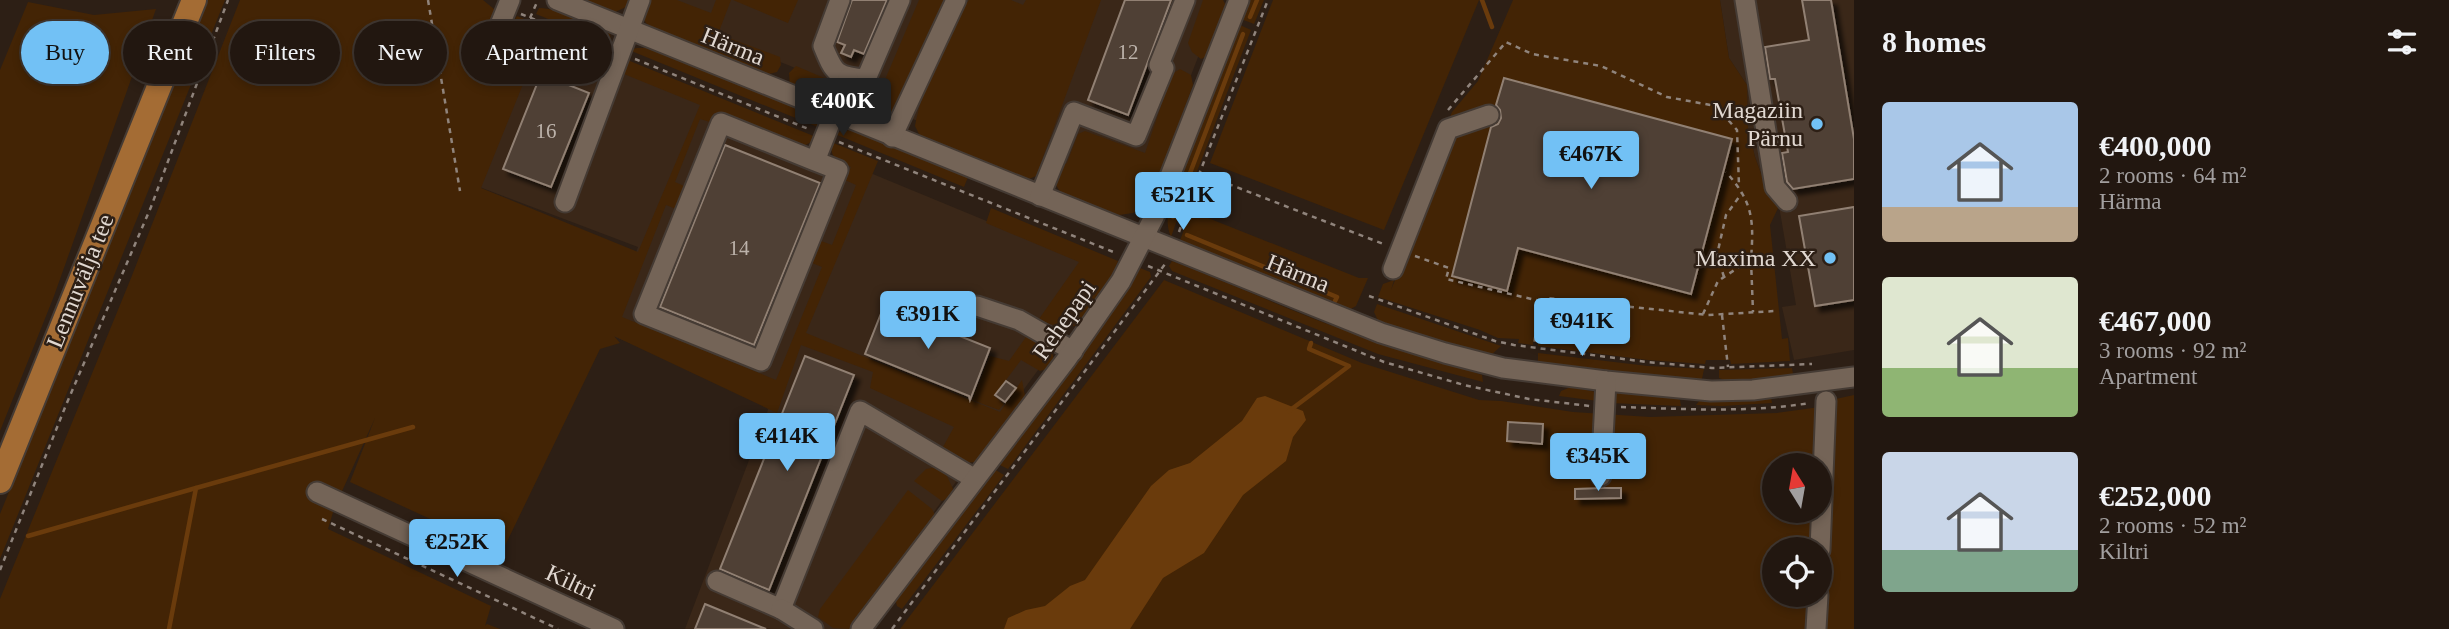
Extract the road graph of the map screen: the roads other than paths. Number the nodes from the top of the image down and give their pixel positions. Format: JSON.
{"nodes":[{"id":1,"x":182,"y":0,"type":"edge"},
{"id":2,"x":194,"y":0,"type":"edge"},
{"id":3,"x":557,"y":0,"type":"edge"},
{"id":4,"x":640,"y":0,"type":"edge"},
{"id":5,"x":840,"y":0,"type":"edge"},
{"id":6,"x":900,"y":0,"type":"edge"},
{"id":7,"x":956,"y":0,"type":"edge"},
{"id":8,"x":1185,"y":0,"type":"edge"},
{"id":9,"x":1239,"y":0,"type":"edge"},
{"id":10,"x":1745,"y":0,"type":"edge"},
{"id":11,"x":508,"y":4,"type":"edge"},
{"id":12,"x":177,"y":21,"type":"edge"},
{"id":13,"x":185,"y":21,"type":"edge"},
{"id":14,"x":501,"y":21,"type":"edge"},
{"id":15,"x":628,"y":29,"type":"junction"},
{"id":16,"x":848,"y":78,"type":"junction"},
{"id":17,"x":160,"y":84,"type":"edge"},
{"id":18,"x":834,"y":113,"type":"junction"},
{"id":19,"x":1489,"y":115,"type":"dead end"},
{"id":20,"x":892,"y":137,"type":"junction"},
{"id":21,"x":815,"y":161,"type":"junction"},
{"id":22,"x":1040,"y":196,"type":"junction"},
{"id":23,"x":1787,"y":201,"type":"dead end"},
{"id":24,"x":565,"y":202,"type":"dead end"},
{"id":25,"x":1144,"y":238,"type":"junction"},
{"id":26,"x":1393,"y":269,"type":"dead end"},
{"id":27,"x":977,"y":306,"type":"dead end"},
{"id":28,"x":1073,"y":351,"type":"junction"},
{"id":29,"x":1854,"y":377,"type":"edge"},
{"id":30,"x":1606,"y":381,"type":"junction"},
{"id":31,"x":1826,"y":401,"type":"dead end"},
{"id":32,"x":1601,"y":477,"type":"dead end"},
{"id":33,"x":975,"y":479,"type":"junction"},
{"id":34,"x":0,"y":481,"type":"edge"},
{"id":35,"x":317,"y":492,"type":"dead end"},
{"id":36,"x":1821,"y":537,"type":"edge"},
{"id":37,"x":717,"y":581,"type":"dead end"},
{"id":38,"x":1817,"y":607,"type":"edge"},
{"id":39,"x":781,"y":608,"type":"junction"},
{"id":40,"x":614,"y":629,"type":"edge"},
{"id":41,"x":813,"y":629,"type":"edge"},
{"id":42,"x":861,"y":629,"type":"edge"},
{"id":43,"x":1816,"y":629,"type":"edge"}],
"edges":[{"from":1,"to":12,"type":"main road","name":"Lennuvälja tee"},
{"from":2,"to":13,"type":"main road","name":"Lennuvälja tee"},
{"from":3,"to":15,"type":"street","name":"Härma"},
{"from":4,"to":15,"type":"street"},
{"from":5,"to":16,"type":"street"},
{"from":6,"to":16,"type":"street"},
{"from":7,"to":20,"type":"street"},
{"from":8,"to":22,"type":"street"},
{"from":9,"to":25,"type":"street","name":"Rehepapi"},
{"from":10,"to":23,"type":"street"},
{"from":11,"to":14,"type":"street"},
{"from":15,"to":18,"type":"street","name":"Härma"},
{"from":15,"to":24,"type":"street"},
{"from":16,"to":18,"type":"street"},
{"from":17,"to":34,"type":"main road","name":"Lennuvälja tee"},
{"from":18,"to":20,"type":"street","name":"Härma"},
{"from":18,"to":21,"type":"street"},
{"from":19,"to":26,"type":"street"},
{"from":20,"to":22,"type":"street","name":"Härma"},
{"from":21,"to":21,"type":"street"},
{"from":22,"to":25,"type":"street","name":"Härma"},
{"from":25,"to":28,"type":"street","name":"Rehepapi"},
{"from":25,"to":30,"type":"street","name":"Härma"},
{"from":27,"to":28,"type":"street"},
{"from":28,"to":33,"type":"street","name":"Rehepapi"},
{"from":29,"to":30,"type":"street","name":"Härma"},
{"from":30,"to":32,"type":"street"},
{"from":31,"to":36,"type":"street"},
{"from":33,"to":39,"type":"street"},
{"from":33,"to":42,"type":"street","name":"Rehepapi"},
{"from":35,"to":40,"type":"street","name":"Kiltri"},
{"from":37,"to":39,"type":"street"},
{"from":38,"to":43,"type":"street"},
{"from":39,"to":41,"type":"street"}]}
